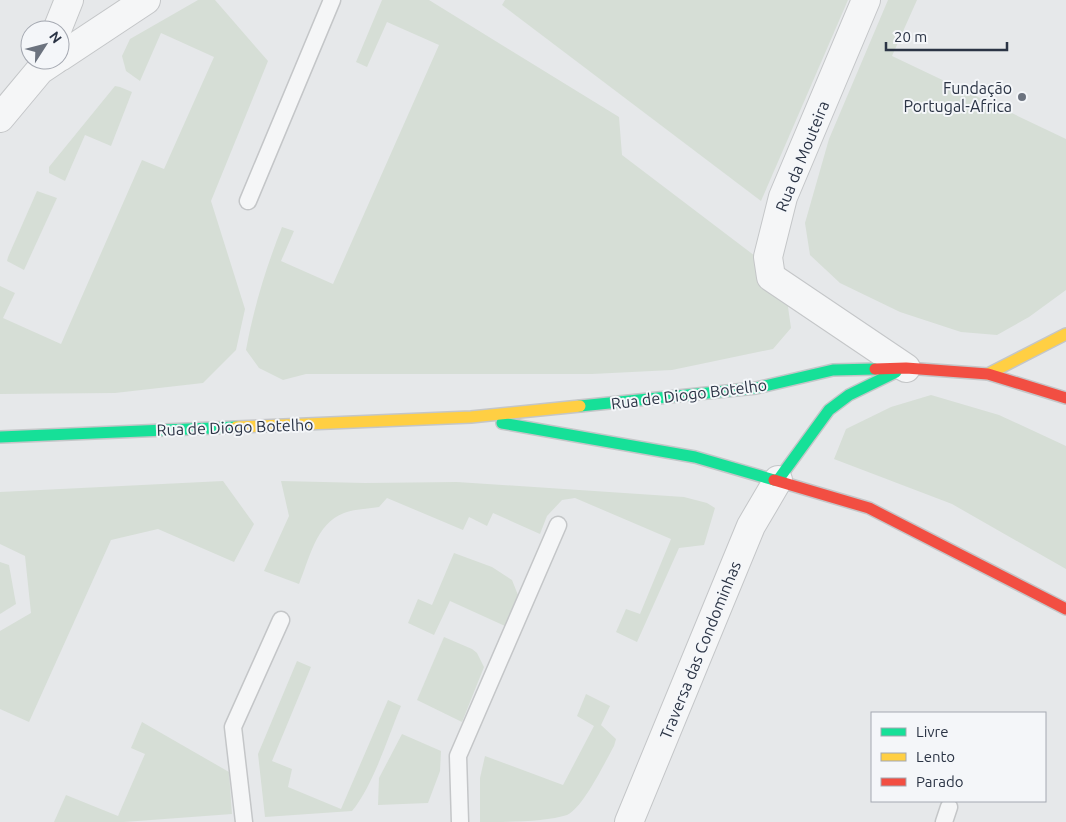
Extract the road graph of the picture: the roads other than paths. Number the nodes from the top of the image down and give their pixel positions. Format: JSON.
{"nodes":[{"id":1,"x":70,"y":0,"type":"edge"},
{"id":2,"x":146,"y":0,"type":"edge"},
{"id":3,"x":332,"y":0,"type":"edge"},
{"id":4,"x":866,"y":0,"type":"edge"},
{"id":5,"x":61,"y":20,"type":"edge"},
{"id":6,"x":70,"y":49,"type":"edge"},
{"id":7,"x":43,"y":70,"type":"edge"},
{"id":8,"x":0,"y":118,"type":"edge"},
{"id":9,"x":248,"y":201,"type":"dead end"},
{"id":10,"x":1066,"y":334,"type":"edge"},
{"id":11,"x":906,"y":368,"type":"junction"},
{"id":12,"x":988,"y":374,"type":"junction"},
{"id":13,"x":1066,"y":398,"type":"edge"},
{"id":14,"x":471,"y":418,"type":"junction"},
{"id":15,"x":0,"y":437,"type":"edge"},
{"id":16,"x":778,"y":480,"type":"junction"},
{"id":17,"x":558,"y":525,"type":"dead end"},
{"id":18,"x":1066,"y":609,"type":"edge"},
{"id":19,"x":281,"y":620,"type":"dead end"},
{"id":20,"x":244,"y":822,"type":"edge"},
{"id":21,"x":460,"y":822,"type":"edge"},
{"id":22,"x":629,"y":822,"type":"edge"}],
"edges":[{"from":1,"to":5,"type":"street"},
{"from":2,"to":6,"type":"street"},
{"from":3,"to":9,"type":"lane"},
{"from":4,"to":11,"type":"street","name":"Rua da Mouteira"},
{"from":7,"to":8,"type":"street"},
{"from":10,"to":12,"type":"main road"},
{"from":11,"to":12,"type":"main road","name":"Rua de Diogo Botelho"},
{"from":11,"to":14,"type":"main road","name":"Rua de Diogo Botelho"},
{"from":11,"to":16,"type":"main road","name":"Rua de Diogo Botelho"},
{"from":12,"to":13,"type":"main road","name":"Rua de Diogo Botelho"},
{"from":14,"to":15,"type":"main road","name":"Rua de Diogo Botelho"},
{"from":14,"to":16,"type":"main road","name":"Rua de Diogo Botelho"},
{"from":16,"to":18,"type":"main road","name":"Rua de Diogo Botelho"},
{"from":16,"to":22,"type":"street","name":"Traversa das Condominhas"},
{"from":17,"to":21,"type":"lane"},
{"from":19,"to":20,"type":"lane"}]}
